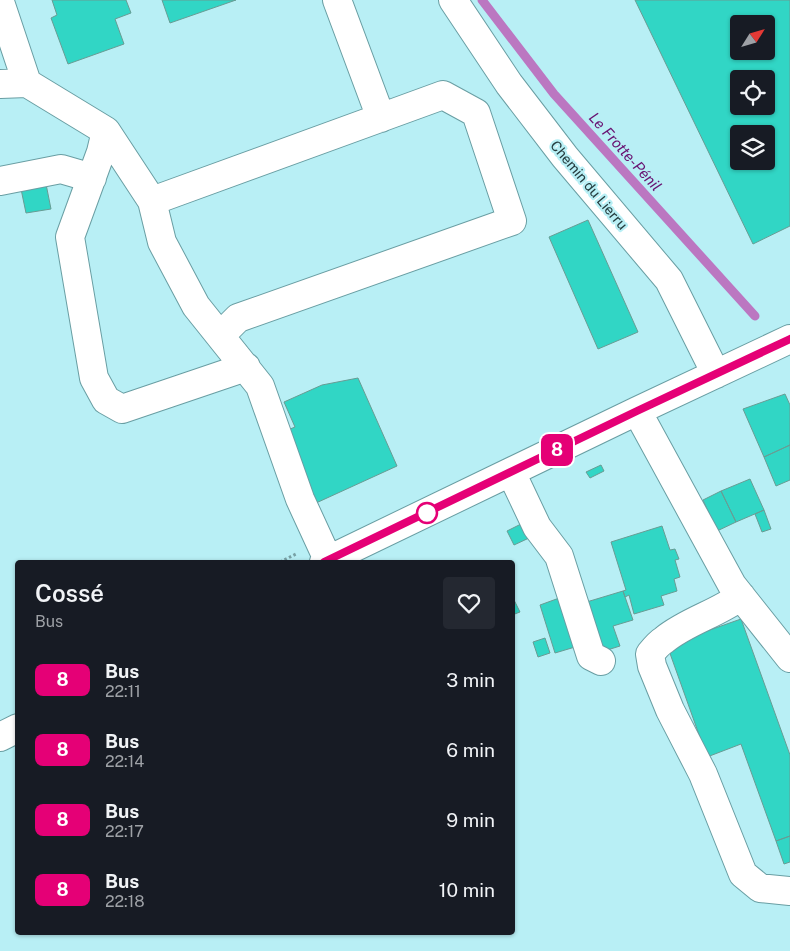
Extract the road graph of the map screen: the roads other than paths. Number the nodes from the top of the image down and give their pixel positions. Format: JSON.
{"nodes":[{"id":1,"x":337,"y":0,"type":"edge"},
{"id":2,"x":453,"y":0,"type":"edge"},
{"id":3,"x":0,"y":2,"type":"edge"},
{"id":4,"x":27,"y":83,"type":"junction"},
{"id":5,"x":0,"y":84,"type":"edge"},
{"id":6,"x":381,"y":118,"type":"junction"},
{"id":7,"x":106,"y":131,"type":"junction"},
{"id":8,"x":92,"y":178,"type":"junction"},
{"id":9,"x":0,"y":181,"type":"edge"},
{"id":10,"x":152,"y":201,"type":"junction"},
{"id":11,"x":220,"y":336,"type":"junction"},
{"id":12,"x":790,"y":339,"type":"edge"},
{"id":13,"x":246,"y":367,"type":"junction"},
{"id":14,"x":716,"y":374,"type":"junction"},
{"id":15,"x":637,"y":411,"type":"junction"},
{"id":16,"x":511,"y":472,"type":"junction"},
{"id":17,"x":326,"y":560,"type":"edge"},
{"id":18,"x":331,"y":560,"type":"edge"},
{"id":19,"x":741,"y":596,"type":"junction"},
{"id":20,"x":790,"y":658,"type":"edge"},
{"id":21,"x":601,"y":661,"type":"dead end"},
{"id":22,"x":15,"y":730,"type":"edge"},
{"id":23,"x":0,"y":738,"type":"edge"},
{"id":24,"x":790,"y":891,"type":"edge"}],
"edges":[{"from":1,"to":6,"type":"street"},
{"from":2,"to":14,"type":"street","name":"Chemin du Lierru"},
{"from":3,"to":4,"type":"street"},
{"from":4,"to":5,"type":"street"},
{"from":4,"to":7,"type":"street"},
{"from":6,"to":10,"type":"street"},
{"from":6,"to":11,"type":"street"},
{"from":7,"to":8,"type":"street"},
{"from":7,"to":10,"type":"street"},
{"from":8,"to":9,"type":"street"},
{"from":8,"to":13,"type":"street"},
{"from":10,"to":11,"type":"street"},
{"from":11,"to":13,"type":"street"},
{"from":12,"to":14,"type":"street"},
{"from":13,"to":17,"type":"street"},
{"from":14,"to":15,"type":"street"},
{"from":15,"to":16,"type":"street"},
{"from":15,"to":19,"type":"street"},
{"from":16,"to":18,"type":"street"},
{"from":16,"to":21,"type":"street"},
{"from":19,"to":20,"type":"street"},
{"from":19,"to":24,"type":"street"},
{"from":22,"to":23,"type":"street"}]}
